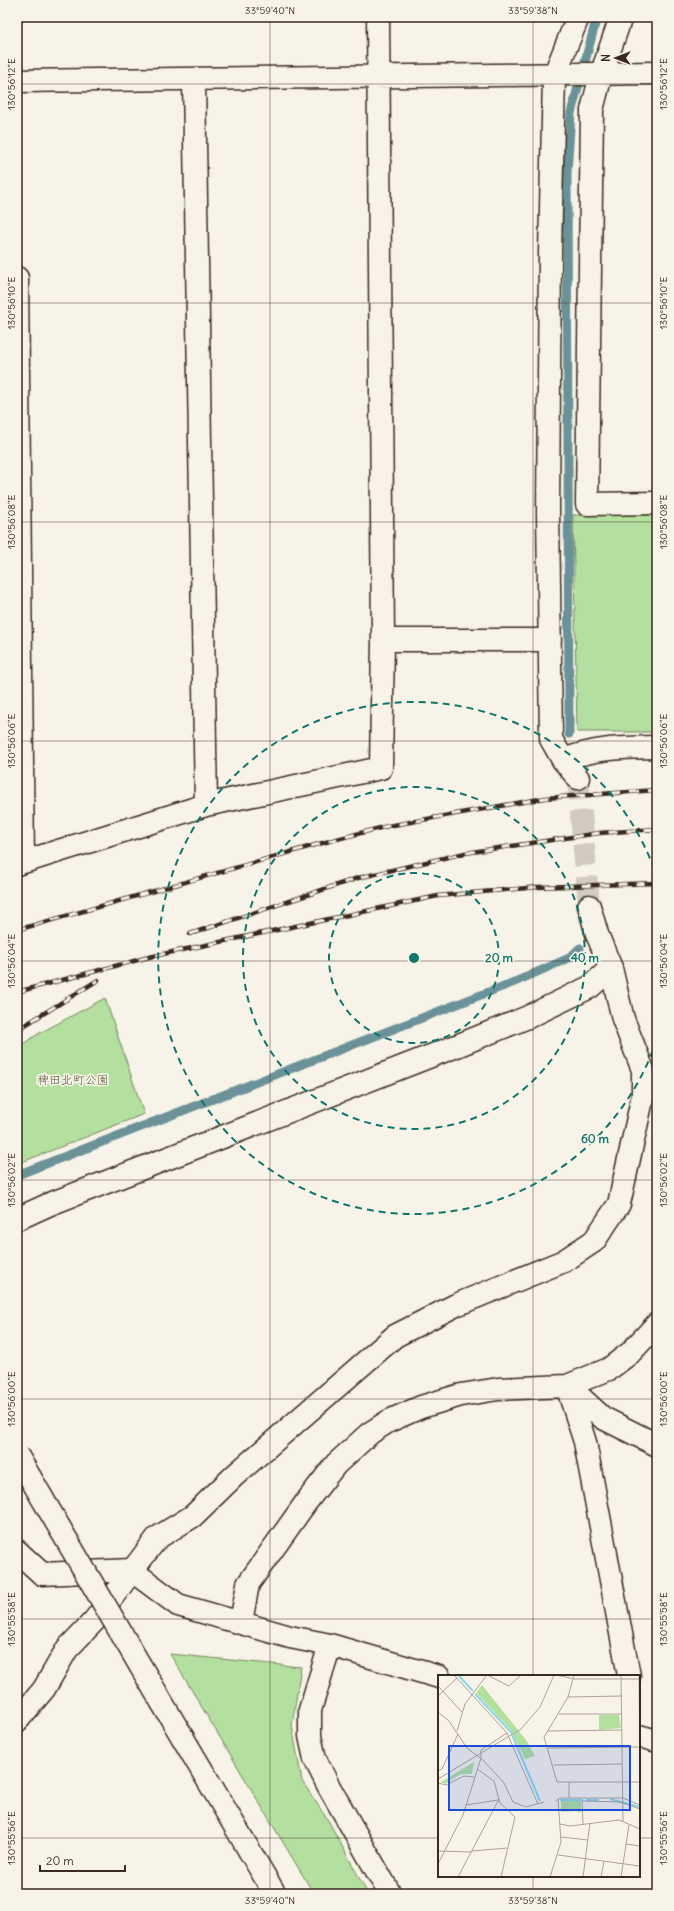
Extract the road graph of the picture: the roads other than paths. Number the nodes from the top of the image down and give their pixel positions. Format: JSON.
{"nodes":[{"id":1,"x":378,"y":17,"type":"edge"},
{"id":2,"x":578,"y":17,"type":"edge"},
{"id":3,"x":621,"y":17,"type":"edge"},
{"id":4,"x":657,"y":73,"type":"edge"},
{"id":5,"x":597,"y":75,"type":"junction"},
{"id":6,"x":558,"y":76,"type":"junction"},
{"id":7,"x":378,"y":77,"type":"junction"},
{"id":8,"x":194,"y":79,"type":"junction"},
{"id":9,"x":17,"y":81,"type":"edge"},
{"id":10,"x":17,"y":278,"type":"edge"},
{"id":11,"x":657,"y":503,"type":"edge"},
{"id":12,"x":382,"y":640,"type":"junction"},
{"id":13,"x":550,"y":640,"type":"junction"},
{"id":14,"x":657,"y":747,"type":"edge"},
{"id":15,"x":563,"y":760,"type":"junction"},
{"id":16,"x":578,"y":778,"type":"tunnel mouth"},
{"id":17,"x":206,"y":805,"type":"junction"},
{"id":18,"x":20,"y":863,"type":"edge"},
{"id":19,"x":589,"y":906,"type":"tunnel mouth"},
{"id":20,"x":611,"y":968,"type":"junction"},
{"id":21,"x":17,"y":1219,"type":"edge"},
{"id":22,"x":657,"y":1324,"type":"edge"},
{"id":23,"x":567,"y":1386,"type":"junction"},
{"id":24,"x":657,"y":1445,"type":"edge"},
{"id":25,"x":17,"y":1455,"type":"edge"},
{"id":26,"x":17,"y":1551,"type":"edge"},
{"id":27,"x":131,"y":1570,"type":"junction"},
{"id":28,"x":241,"y":1622,"type":"junction"},
{"id":29,"x":330,"y":1645,"type":"junction"},
{"id":30,"x":629,"y":1675,"type":"edge"},
{"id":31,"x":438,"y":1677,"type":"edge"},
{"id":32,"x":17,"y":1721,"type":"edge"},
{"id":33,"x":640,"y":1736,"type":"edge"},
{"id":34,"x":657,"y":1741,"type":"edge"},
{"id":35,"x":275,"y":1894,"type":"edge"},
{"id":36,"x":390,"y":1894,"type":"edge"}],
"edges":[{"from":1,"to":7,"type":"street"},
{"from":2,"to":6,"type":"street"},
{"from":3,"to":5,"type":"street"},
{"from":4,"to":5,"type":"street"},
{"from":5,"to":6,"type":"street"},
{"from":5,"to":11,"type":"street"},
{"from":6,"to":7,"type":"street"},
{"from":6,"to":13,"type":"street"},
{"from":7,"to":8,"type":"street"},
{"from":7,"to":12,"type":"street"},
{"from":8,"to":9,"type":"street"},
{"from":8,"to":17,"type":"street"},
{"from":10,"to":18,"type":"street"},
{"from":12,"to":13,"type":"street"},
{"from":12,"to":17,"type":"street"},
{"from":13,"to":15,"type":"street"},
{"from":14,"to":15,"type":"street"},
{"from":15,"to":16,"type":"street"},
{"from":17,"to":18,"type":"street"},
{"from":19,"to":20,"type":"street"},
{"from":20,"to":21,"type":"street"},
{"from":20,"to":27,"type":"street"},
{"from":22,"to":23,"type":"street"},
{"from":23,"to":24,"type":"street"},
{"from":23,"to":28,"type":"street"},
{"from":23,"to":30,"type":"street"},
{"from":25,"to":35,"type":"street","bridge":true},
{"from":26,"to":27,"type":"street"},
{"from":27,"to":28,"type":"street"},
{"from":27,"to":32,"type":"street"},
{"from":28,"to":29,"type":"street"},
{"from":29,"to":31,"type":"street"},
{"from":29,"to":36,"type":"street"},
{"from":33,"to":34,"type":"street"}]}
